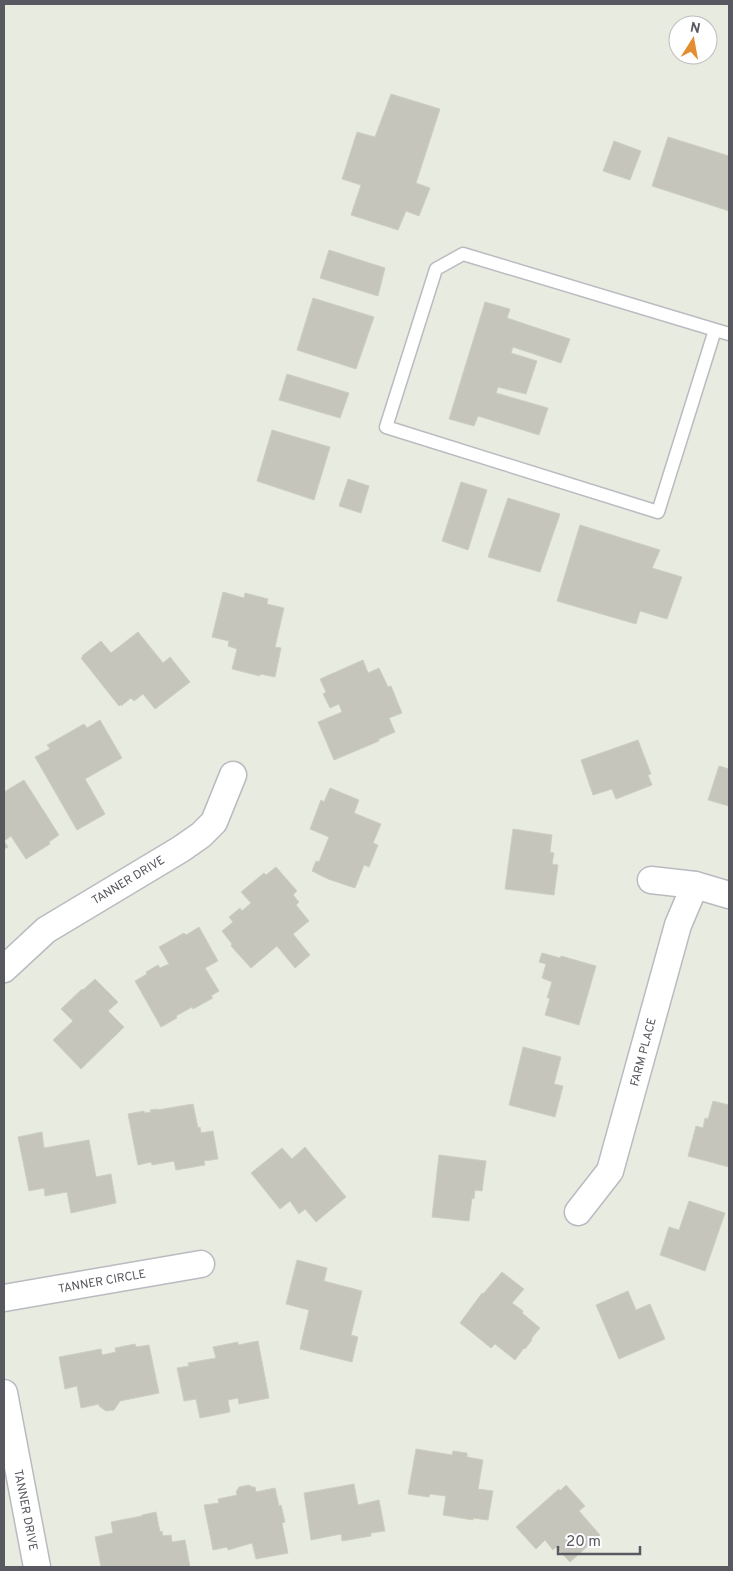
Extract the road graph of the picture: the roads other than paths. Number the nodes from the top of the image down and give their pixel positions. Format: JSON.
{"nodes":[{"id":1,"x":716,"y":330,"type":"junction"},
{"id":2,"x":729,"y":334,"type":"edge"},
{"id":3,"x":233,"y":775,"type":"dead end"},
{"id":4,"x":651,"y":880,"type":"dead end"},
{"id":5,"x":695,"y":885,"type":"junction"},
{"id":6,"x":729,"y":895,"type":"edge"},
{"id":7,"x":4,"y":969,"type":"edge"},
{"id":8,"x":578,"y":1212,"type":"dead end"},
{"id":9,"x":201,"y":1264,"type":"dead end"},
{"id":10,"x":4,"y":1298,"type":"edge"},
{"id":11,"x":4,"y":1393,"type":"edge"},
{"id":12,"x":37,"y":1567,"type":"edge"}],
"edges":[{"from":1,"to":1,"type":"lane"},
{"from":1,"to":2,"type":"lane"},
{"from":3,"to":7,"type":"street","name":"TANNER DRIVE"},
{"from":4,"to":5,"type":"street"},
{"from":5,"to":6,"type":"street"},
{"from":5,"to":8,"type":"street","name":"FARM PLACE"},
{"from":9,"to":10,"type":"street","name":"TANNER CIRCLE"},
{"from":11,"to":12,"type":"street","name":"TANNER DRIVE"}]}
